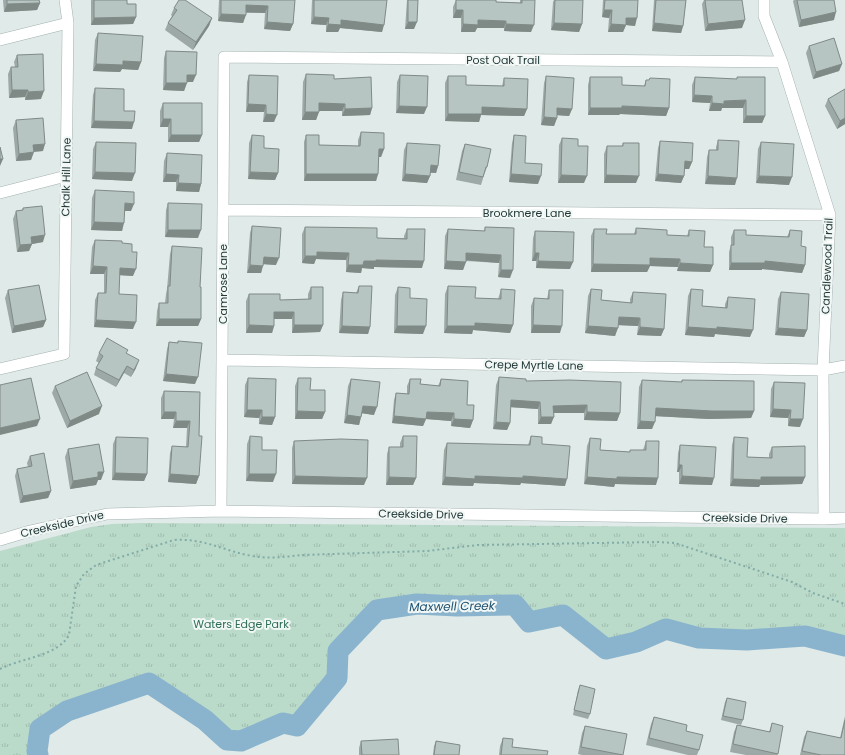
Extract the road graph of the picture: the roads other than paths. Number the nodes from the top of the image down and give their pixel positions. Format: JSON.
{"nodes":[{"id":1,"x":65,"y":0,"type":"edge"},
{"id":2,"x":764,"y":0,"type":"edge"},
{"id":3,"x":68,"y":23,"type":"junction"},
{"id":4,"x":0,"y":40,"type":"edge"},
{"id":5,"x":224,"y":58,"type":"joint"},
{"id":6,"x":782,"y":62,"type":"junction"},
{"id":7,"x":66,"y":176,"type":"junction"},
{"id":8,"x":0,"y":193,"type":"edge"},
{"id":9,"x":224,"y":210,"type":"junction"},
{"id":10,"x":830,"y":215,"type":"junction"},
{"id":11,"x":223,"y":360,"type":"junction"},
{"id":12,"x":845,"y":366,"type":"edge"},
{"id":13,"x":0,"y":370,"type":"edge"},
{"id":14,"x":823,"y":370,"type":"junction"},
{"id":15,"x":221,"y":511,"type":"junction"},
{"id":16,"x":845,"y":518,"type":"edge"},
{"id":17,"x":824,"y":519,"type":"junction"},
{"id":18,"x":0,"y":540,"type":"edge"}],
"edges":[{"from":1,"to":3,"type":"street","name":"Chalk Hill Lane"},
{"from":2,"to":6,"type":"street","name":"Candlewood Trail"},
{"from":3,"to":4,"type":"street"},
{"from":3,"to":7,"type":"street","name":"Chalk Hill Lane"},
{"from":5,"to":6,"type":"street","name":"Post Oak Trail"},
{"from":5,"to":9,"type":"street","name":"Camrose Lane"},
{"from":6,"to":10,"type":"street","name":"Candlewood Trail"},
{"from":7,"to":8,"type":"street"},
{"from":7,"to":13,"type":"street","name":"Chalk Hill Lane"},
{"from":9,"to":10,"type":"street","name":"Brookmere Lane"},
{"from":9,"to":11,"type":"street","name":"Camrose Lane"},
{"from":10,"to":14,"type":"street","name":"Candlewood Trail"},
{"from":11,"to":14,"type":"street","name":"Crepe Myrtle Lane"},
{"from":11,"to":15,"type":"street","name":"Camrose Lane"},
{"from":12,"to":14,"type":"street","name":"Crepe Myrtle Lane"},
{"from":14,"to":17,"type":"street","name":"Candlewood Trail"},
{"from":15,"to":17,"type":"street","name":"Creekside Drive"},
{"from":15,"to":18,"type":"street","name":"Creekside Drive"},
{"from":16,"to":17,"type":"street","name":"Creekside Drive"}]}
